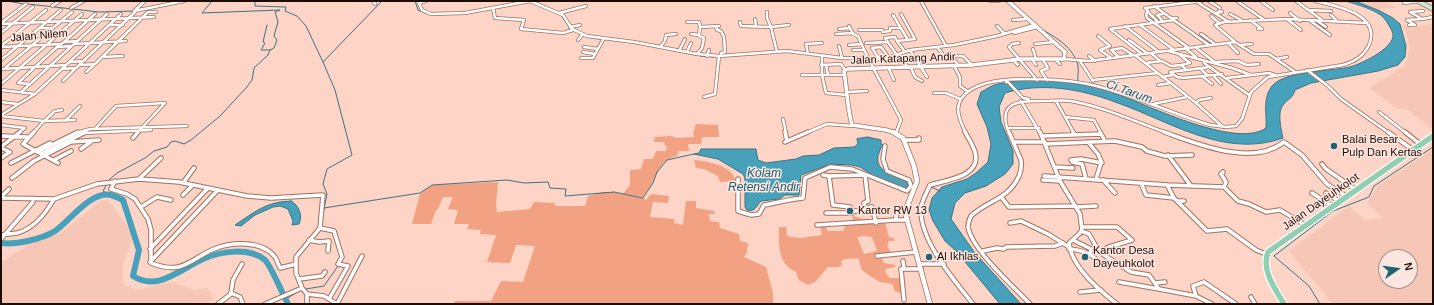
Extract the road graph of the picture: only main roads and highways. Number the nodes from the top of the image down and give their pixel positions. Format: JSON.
{"nodes":[{"id":1,"x":1418,"y":1,"type":"edge"},
{"id":2,"x":1433,"y":9,"type":"edge"},
{"id":3,"x":1433,"y":136,"type":"edge"},
{"id":4,"x":1284,"y":304,"type":"edge"}],
"edges":[{"from":1,"to":2,"type":"main road"},
{"from":3,"to":4,"type":"main road","name":"Jalan Dayeuhkolot"}]}
